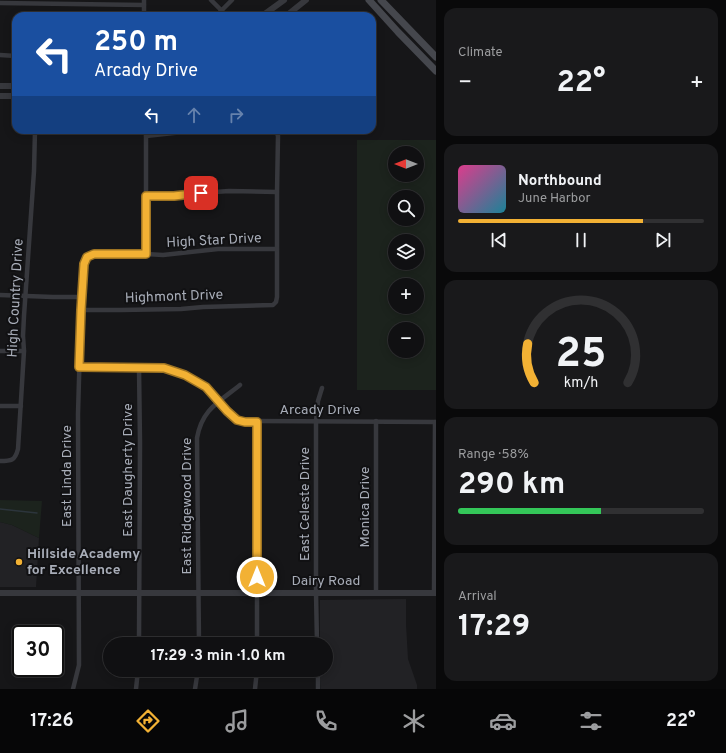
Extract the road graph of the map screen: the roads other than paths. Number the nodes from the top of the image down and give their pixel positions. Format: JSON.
{"nodes":[{"id":1,"x":211,"y":0,"type":"edge"},
{"id":2,"x":232,"y":0,"type":"edge"},
{"id":3,"x":284,"y":0,"type":"edge"},
{"id":4,"x":306,"y":0,"type":"edge"},
{"id":5,"x":369,"y":0,"type":"edge"},
{"id":6,"x":381,"y":0,"type":"edge"},
{"id":7,"x":0,"y":3,"type":"edge"},
{"id":8,"x":144,"y":3,"type":"edge"},
{"id":9,"x":222,"y":11,"type":"joint"},
{"id":10,"x":268,"y":12,"type":"edge"},
{"id":11,"x":291,"y":12,"type":"edge"},
{"id":12,"x":0,"y":55,"type":"edge"},
{"id":13,"x":12,"y":56,"type":"edge"},
{"id":14,"x":436,"y":57,"type":"edge"},
{"id":15,"x":436,"y":71,"type":"edge"},
{"id":16,"x":0,"y":86,"type":"edge"},
{"id":17,"x":12,"y":86,"type":"edge"},
{"id":18,"x":0,"y":96,"type":"edge"},
{"id":19,"x":12,"y":96,"type":"edge"},
{"id":20,"x":35,"y":134,"type":"edge"},
{"id":21,"x":164,"y":134,"type":"edge"},
{"id":22,"x":277,"y":134,"type":"edge"},
{"id":23,"x":146,"y":136,"type":"joint"},
{"id":24,"x":277,"y":192,"type":"junction"},
{"id":25,"x":146,"y":196,"type":"junction"},
{"id":26,"x":276,"y":249,"type":"junction"},
{"id":27,"x":146,"y":254,"type":"junction"},
{"id":28,"x":84,"y":262,"type":"joint"},
{"id":29,"x":0,"y":295,"type":"edge"},
{"id":30,"x":26,"y":296,"type":"junction"},
{"id":31,"x":81,"y":297,"type":"junction"},
{"id":32,"x":81,"y":310,"type":"junction"},
{"id":33,"x":0,"y":351,"type":"edge"},
{"id":34,"x":24,"y":351,"type":"junction"},
{"id":35,"x":79,"y":367,"type":"junction"},
{"id":36,"x":139,"y":367,"type":"junction"},
{"id":37,"x":240,"y":385,"type":"dead end"},
{"id":38,"x":322,"y":388,"type":"dead end"},
{"id":39,"x":219,"y":402,"type":"junction"},
{"id":40,"x":0,"y":406,"type":"edge"},
{"id":41,"x":21,"y":406,"type":"junction"},
{"id":42,"x":316,"y":421,"type":"junction"},
{"id":43,"x":376,"y":421,"type":"junction"},
{"id":44,"x":257,"y":422,"type":"junction"},
{"id":45,"x":436,"y":422,"type":"edge"},
{"id":46,"x":0,"y":461,"type":"edge"},
{"id":47,"x":257,"y":592,"type":"junction"},
{"id":48,"x":316,"y":592,"type":"junction"},
{"id":49,"x":0,"y":593,"type":"edge"},
{"id":50,"x":79,"y":593,"type":"junction"},
{"id":51,"x":140,"y":593,"type":"junction"},
{"id":52,"x":198,"y":593,"type":"junction"},
{"id":53,"x":376,"y":593,"type":"junction"},
{"id":54,"x":435,"y":593,"type":"edge"},
{"id":55,"x":140,"y":637,"type":"edge"},
{"id":56,"x":199,"y":637,"type":"edge"},
{"id":57,"x":257,"y":637,"type":"edge"},
{"id":58,"x":317,"y":637,"type":"edge"},
{"id":59,"x":137,"y":677,"type":"edge"},
{"id":60,"x":197,"y":677,"type":"edge"},
{"id":61,"x":256,"y":677,"type":"edge"},
{"id":62,"x":318,"y":677,"type":"edge"},
{"id":63,"x":73,"y":689,"type":"edge"},
{"id":64,"x":136,"y":689,"type":"edge"},
{"id":65,"x":195,"y":689,"type":"edge"},
{"id":66,"x":255,"y":689,"type":"edge"},
{"id":67,"x":318,"y":689,"type":"edge"}],
"edges":[{"from":1,"to":9,"type":"street"},
{"from":2,"to":9,"type":"street"},
{"from":3,"to":10,"type":"street"},
{"from":4,"to":11,"type":"street"},
{"from":5,"to":15,"type":"main road"},
{"from":6,"to":14,"type":"main road"},
{"from":7,"to":8,"type":"street"},
{"from":12,"to":13,"type":"street"},
{"from":16,"to":17,"type":"street"},
{"from":18,"to":19,"type":"street"},
{"from":20,"to":30,"type":"street","name":"High Country Drive"},
{"from":21,"to":23,"type":"street"},
{"from":22,"to":24,"type":"street"},
{"from":23,"to":25,"type":"street"},
{"from":24,"to":25,"type":"street"},
{"from":24,"to":26,"type":"street"},
{"from":25,"to":27,"type":"street"},
{"from":26,"to":27,"type":"street","name":"High Star Drive"},
{"from":26,"to":32,"type":"street","name":"Highmont Drive"},
{"from":27,"to":28,"type":"street","name":"High Star Drive"},
{"from":28,"to":31,"type":"street","name":"East Linda Drive"},
{"from":29,"to":30,"type":"street"},
{"from":30,"to":31,"type":"street"},
{"from":30,"to":34,"type":"street","name":"High Country Drive"},
{"from":31,"to":32,"type":"street","name":"East Linda Drive"},
{"from":32,"to":35,"type":"street","name":"East Linda Drive"},
{"from":33,"to":34,"type":"street"},
{"from":34,"to":41,"type":"street","name":"High Country Drive"},
{"from":35,"to":36,"type":"street","name":"Arcady Drive"},
{"from":35,"to":50,"type":"street","name":"East Linda Drive"},
{"from":36,"to":39,"type":"street","name":"Arcady Drive"},
{"from":36,"to":51,"type":"street","name":"East Daugherty Drive"},
{"from":37,"to":39,"type":"street","name":"East Ridgewood Drive"},
{"from":38,"to":42,"type":"street","name":"East Celeste Drive"},
{"from":39,"to":44,"type":"street","name":"Arcady Drive"},
{"from":39,"to":52,"type":"street","name":"East Ridgewood Drive"},
{"from":40,"to":41,"type":"street"},
{"from":41,"to":46,"type":"street","name":"High Country Drive"},
{"from":42,"to":43,"type":"street","name":"Arcady Drive"},
{"from":42,"to":44,"type":"street","name":"Arcady Drive"},
{"from":42,"to":48,"type":"street","name":"East Celeste Drive"},
{"from":43,"to":45,"type":"street","name":"Arcady Drive"},
{"from":43,"to":53,"type":"street","name":"Monica Drive"},
{"from":44,"to":47,"type":"street"},
{"from":45,"to":54,"type":"street"},
{"from":47,"to":48,"type":"street","name":"Dairy Road"},
{"from":47,"to":52,"type":"street","name":"Dairy Road"},
{"from":47,"to":57,"type":"street"},
{"from":48,"to":53,"type":"street","name":"Dairy Road"},
{"from":48,"to":58,"type":"street","name":"East Celeste Drive"},
{"from":49,"to":50,"type":"street","name":"Dairy Road"},
{"from":50,"to":51,"type":"street","name":"Dairy Road"},
{"from":50,"to":63,"type":"street","name":"East Linda Drive"},
{"from":51,"to":52,"type":"street","name":"Dairy Road"},
{"from":51,"to":55,"type":"street","name":"East Daugherty Drive"},
{"from":52,"to":56,"type":"street","name":"East Ridgewood Drive"},
{"from":53,"to":54,"type":"street","name":"Dairy Road"},
{"from":59,"to":64,"type":"street"},
{"from":60,"to":65,"type":"street"},
{"from":61,"to":66,"type":"street"},
{"from":62,"to":67,"type":"street"}]}
